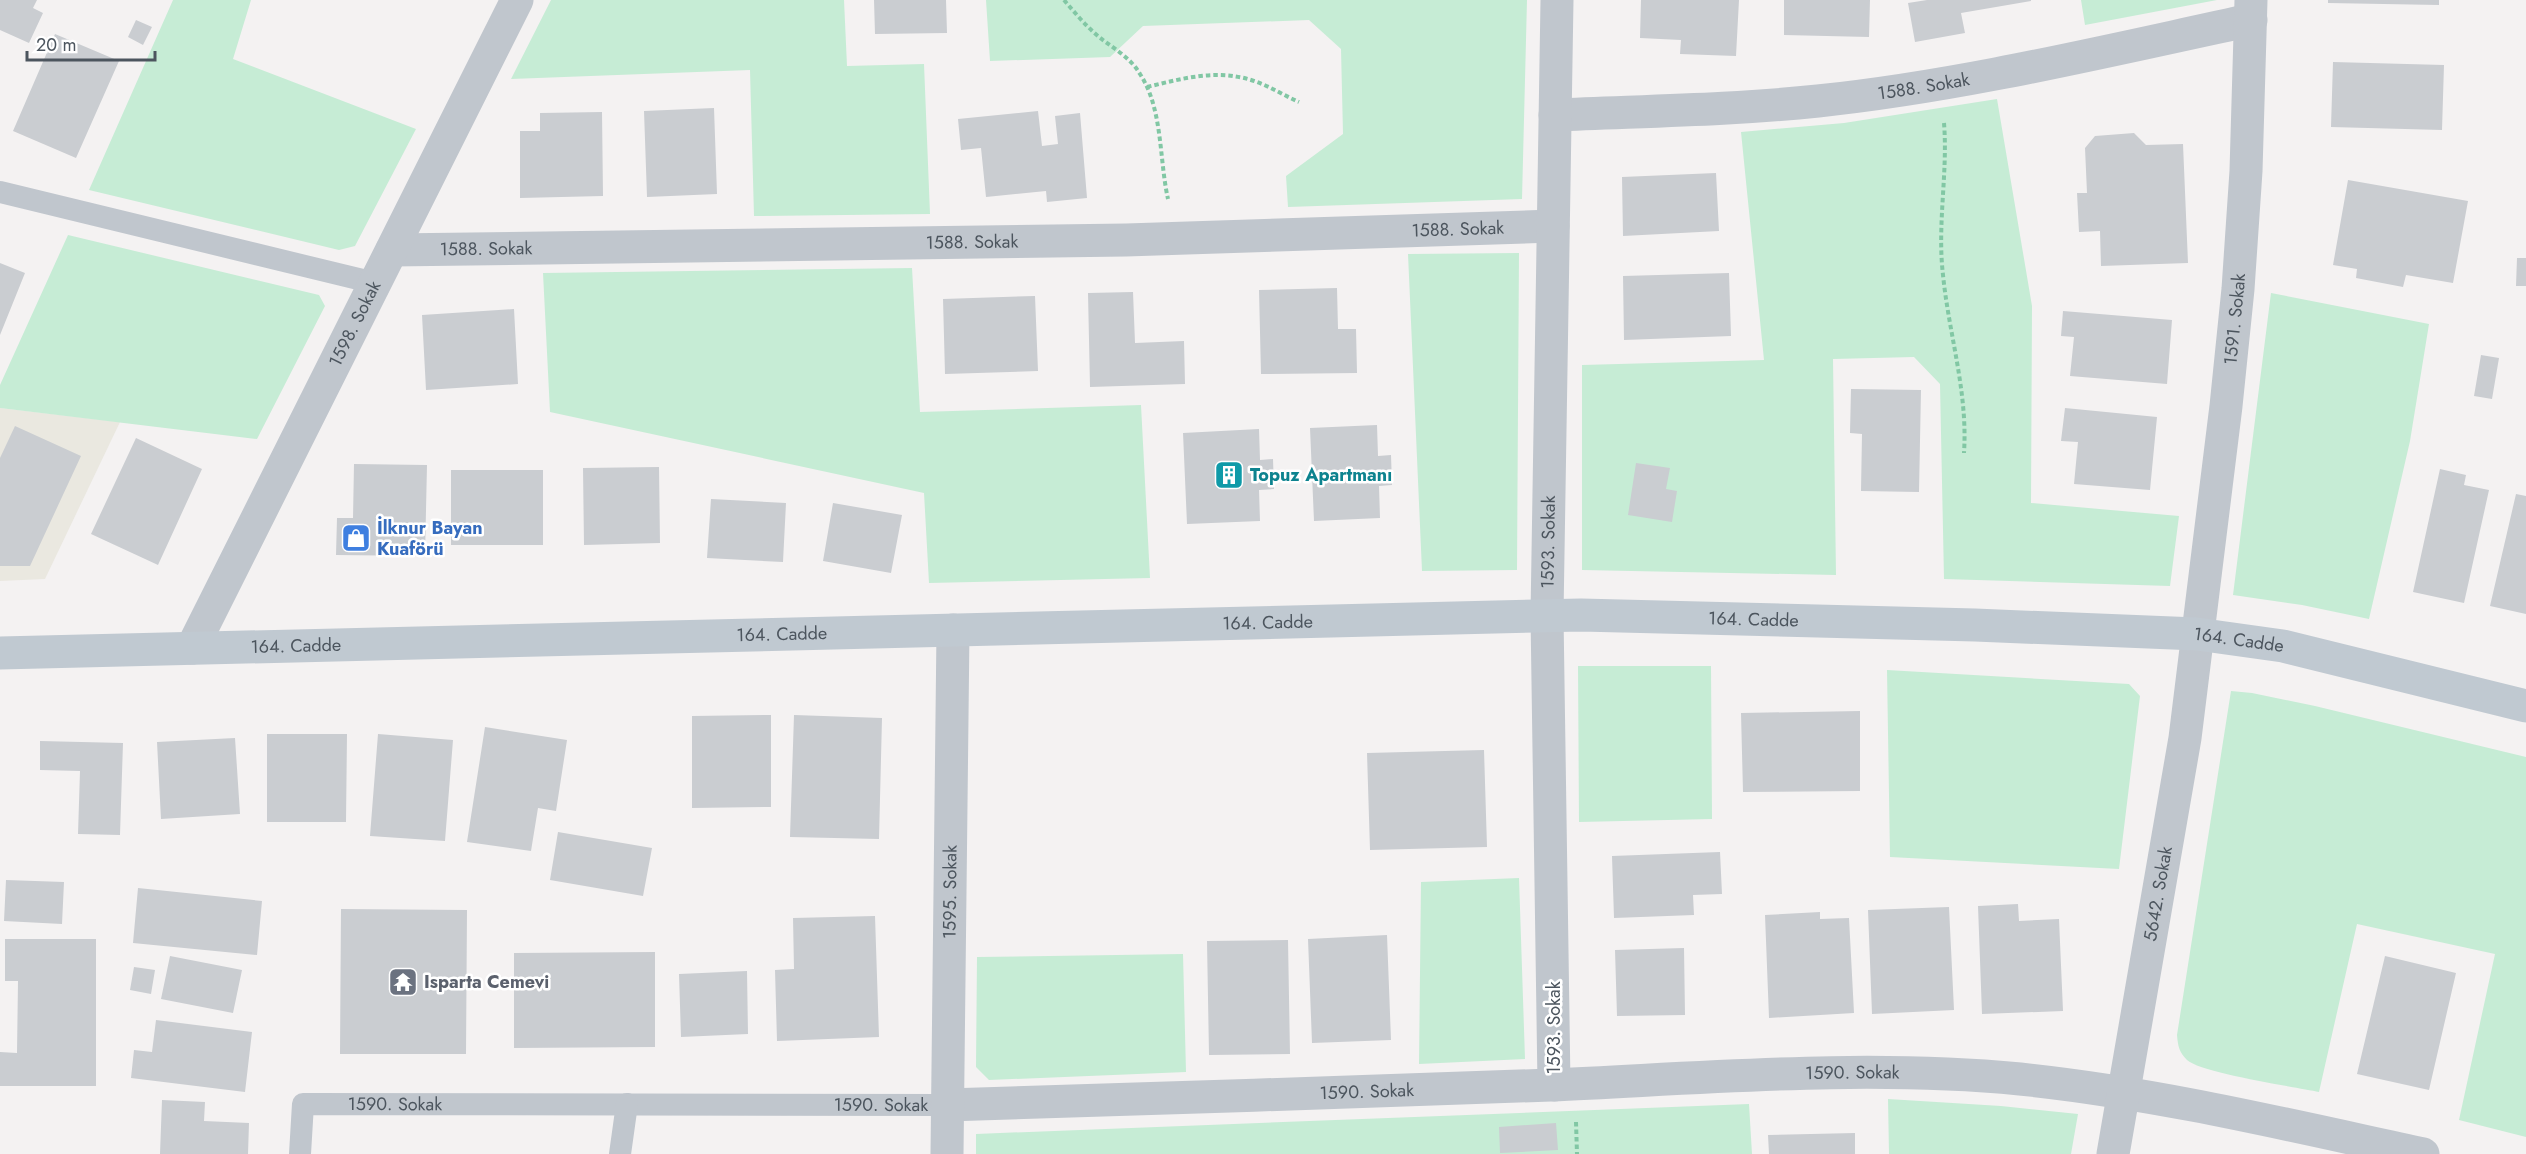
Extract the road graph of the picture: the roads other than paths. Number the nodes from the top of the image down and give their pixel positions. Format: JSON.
{"nodes":[{"id":1,"x":517,"y":0,"type":"edge"},
{"id":2,"x":1557,"y":0,"type":"edge"},
{"id":3,"x":2251,"y":10,"type":"edge"},
{"id":4,"x":1555,"y":115,"type":"junction"},
{"id":5,"x":0,"y":192,"type":"edge"},
{"id":6,"x":1553,"y":226,"type":"junction"},
{"id":7,"x":392,"y":250,"type":"junction"},
{"id":8,"x":375,"y":283,"type":"junction"},
{"id":9,"x":1547,"y":615,"type":"junction"},
{"id":10,"x":953,"y":630,"type":"junction"},
{"id":11,"x":2197,"y":634,"type":"junction"},
{"id":12,"x":192,"y":648,"type":"junction"},
{"id":13,"x":0,"y":653,"type":"edge"},
{"id":14,"x":2526,"y":706,"type":"edge"},
{"id":15,"x":1554,"y":1085,"type":"junction"},
{"id":16,"x":2123,"y":1092,"type":"junction"},
{"id":17,"x":627,"y":1104,"type":"junction"},
{"id":18,"x":947,"y":1105,"type":"junction"},
{"id":19,"x":300,"y":1154,"type":"edge"},
{"id":20,"x":620,"y":1154,"type":"edge"},
{"id":21,"x":947,"y":1154,"type":"edge"},
{"id":22,"x":2113,"y":1154,"type":"edge"},
{"id":23,"x":2423,"y":1154,"type":"edge"}],
"edges":[{"from":1,"to":7,"type":"street","name":"1598. Sokak"},
{"from":2,"to":4,"type":"street","name":"1593. Sokak"},
{"from":3,"to":4,"type":"street","name":"1588. Sokak"},
{"from":3,"to":11,"type":"street","name":"1591. Sokak"},
{"from":4,"to":6,"type":"street","name":"1593. Sokak"},
{"from":5,"to":8,"type":"lane"},
{"from":6,"to":7,"type":"street","name":"1588. Sokak"},
{"from":6,"to":9,"type":"street","name":"1593. Sokak"},
{"from":7,"to":8,"type":"street","name":"1598. Sokak"},
{"from":8,"to":12,"type":"street","name":"1598. Sokak"},
{"from":9,"to":10,"type":"main road","name":"164. Cadde"},
{"from":9,"to":11,"type":"main road","name":"164. Cadde"},
{"from":9,"to":15,"type":"street","name":"1593. Sokak"},
{"from":10,"to":12,"type":"main road","name":"164. Cadde"},
{"from":10,"to":18,"type":"street","name":"1595. Sokak"},
{"from":11,"to":14,"type":"main road","name":"164. Cadde"},
{"from":11,"to":16,"type":"street","name":"5642. Sokak"},
{"from":12,"to":13,"type":"main road","name":"164. Cadde"},
{"from":15,"to":16,"type":"street","name":"1590. Sokak"},
{"from":15,"to":18,"type":"street","name":"1590. Sokak"},
{"from":16,"to":22,"type":"street","name":"5642. Sokak"},
{"from":16,"to":23,"type":"street","name":"1590. Sokak"},
{"from":17,"to":18,"type":"lane","name":"1590. Sokak"},
{"from":17,"to":19,"type":"lane","name":"1590. Sokak"},
{"from":17,"to":20,"type":"lane"},
{"from":18,"to":21,"type":"street","name":"1595. Sokak"}]}
